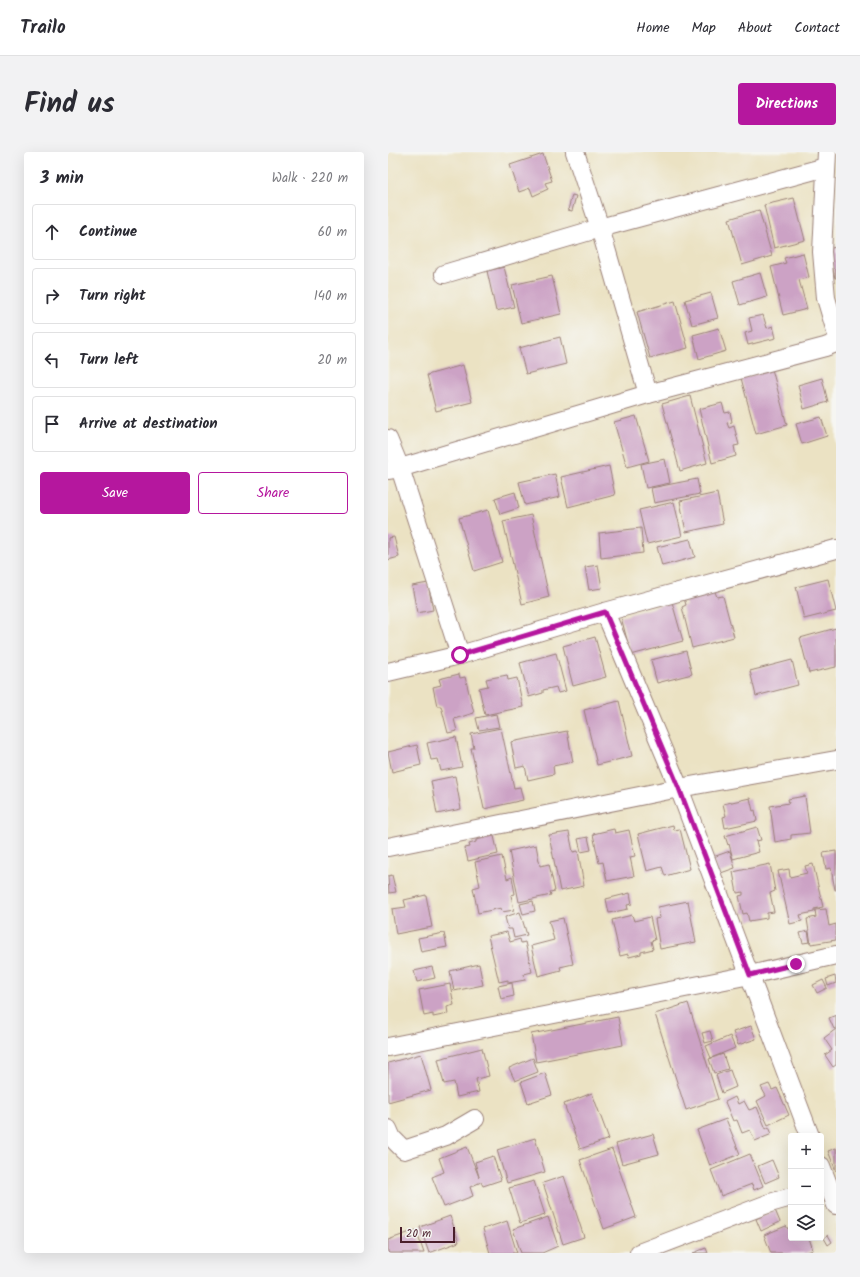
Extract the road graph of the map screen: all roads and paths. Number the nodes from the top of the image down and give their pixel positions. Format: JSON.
{"nodes":[{"id":1,"x":576,"y":152,"type":"edge"},
{"id":2,"x":826,"y":159,"type":"edge"},
{"id":3,"x":600,"y":228,"type":"junction"},
{"id":4,"x":444,"y":274,"type":"dead end"},
{"id":5,"x":836,"y":332,"type":"edge"},
{"id":6,"x":836,"y":343,"type":"edge"},
{"id":7,"x":648,"y":394,"type":"junction"},
{"id":8,"x":388,"y":439,"type":"edge"},
{"id":9,"x":394,"y":469,"type":"edge"},
{"id":10,"x":836,"y":549,"type":"edge"},
{"id":11,"x":605,"y":612,"type":"junction"},
{"id":12,"x":460,"y":655,"type":"junction"},
{"id":13,"x":388,"y":672,"type":"edge"},
{"id":14,"x":836,"y":760,"type":"edge"},
{"id":15,"x":679,"y":788,"type":"junction"},
{"id":16,"x":388,"y":847,"type":"edge"},
{"id":17,"x":836,"y":955,"type":"edge"},
{"id":18,"x":750,"y":975,"type":"junction"},
{"id":19,"x":388,"y":1048,"type":"edge"},
{"id":20,"x":475,"y":1119,"type":"dead end"},
{"id":21,"x":388,"y":1129,"type":"edge"},
{"id":22,"x":809,"y":1133,"type":"edge"},
{"id":23,"x":822,"y":1169,"type":"edge"},
{"id":24,"x":825,"y":1187,"type":"edge"},
{"id":25,"x":788,"y":1197,"type":"edge"},
{"id":26,"x":836,"y":1205,"type":"edge"},
{"id":27,"x":639,"y":1253,"type":"edge"}],
"edges":[{"from":1,"to":3,"type":"street"},
{"from":2,"to":3,"type":"street"},
{"from":2,"to":5,"type":"street"},
{"from":3,"to":4,"type":"street"},
{"from":3,"to":7,"type":"street"},
{"from":6,"to":7,"type":"street"},
{"from":7,"to":9,"type":"street"},
{"from":8,"to":9,"type":"street"},
{"from":9,"to":12,"type":"street"},
{"from":10,"to":11,"type":"street"},
{"from":11,"to":12,"type":"street"},
{"from":11,"to":15,"type":"street"},
{"from":12,"to":13,"type":"street"},
{"from":14,"to":15,"type":"street"},
{"from":15,"to":16,"type":"street"},
{"from":15,"to":18,"type":"street"},
{"from":17,"to":18,"type":"street"},
{"from":18,"to":19,"type":"street"},
{"from":18,"to":22,"type":"street"},
{"from":20,"to":21,"type":"street"},
{"from":23,"to":24,"type":"street"},
{"from":24,"to":26,"type":"street"},
{"from":25,"to":27,"type":"street"}]}
